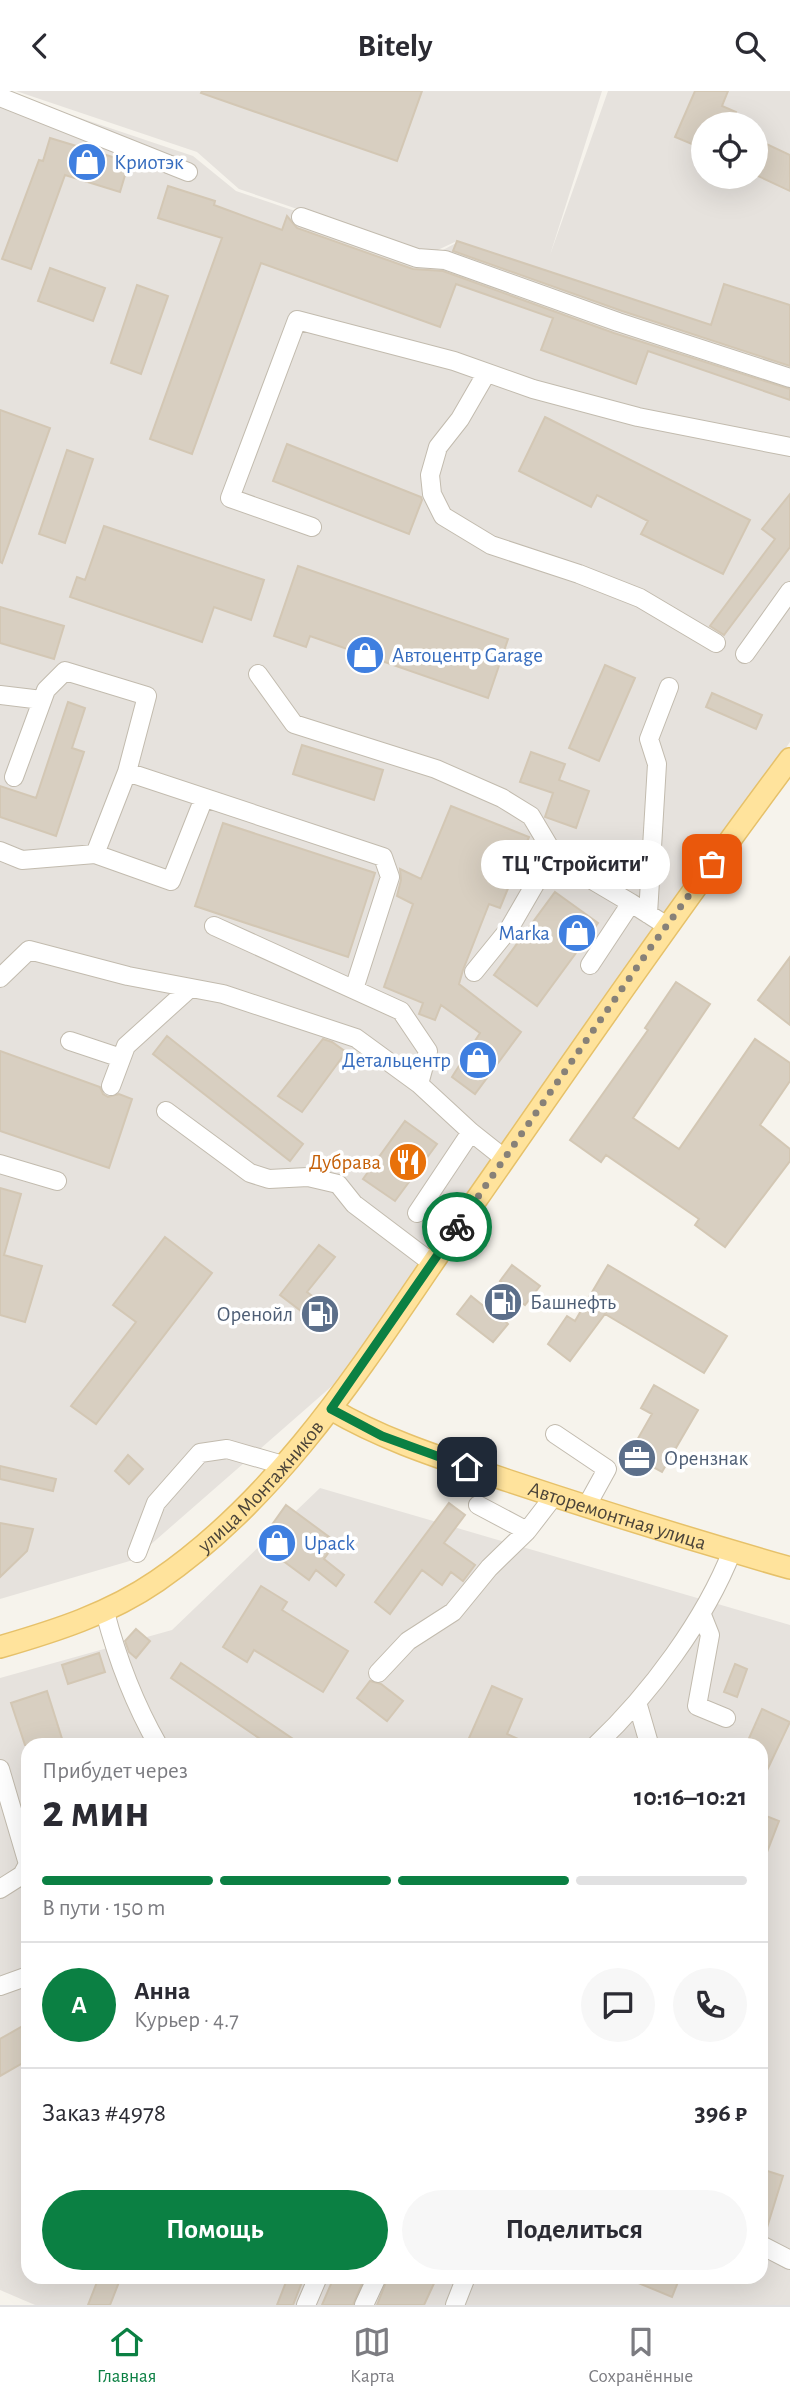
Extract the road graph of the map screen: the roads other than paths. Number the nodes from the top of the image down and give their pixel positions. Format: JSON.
{"nodes":[{"id":1,"x":0,"y":97,"type":"edge"},
{"id":2,"x":188,"y":172,"type":"dead end"},
{"id":3,"x":301,"y":217,"type":"dead end"},
{"id":4,"x":486,"y":374,"type":"junction"},
{"id":5,"x":790,"y":378,"type":"edge"},
{"id":6,"x":790,"y":447,"type":"edge"},
{"id":7,"x":312,"y":527,"type":"dead end"},
{"id":8,"x":790,"y":590,"type":"edge"},
{"id":9,"x":716,"y":643,"type":"dead end"},
{"id":10,"x":745,"y":654,"type":"dead end"},
{"id":11,"x":258,"y":674,"type":"dead end"},
{"id":12,"x":668,"y":687,"type":"dead end"},
{"id":13,"x":0,"y":695,"type":"edge"},
{"id":14,"x":42,"y":700,"type":"junction"},
{"id":15,"x":790,"y":759,"type":"edge"},
{"id":16,"x":127,"y":772,"type":"junction"},
{"id":17,"x":13,"y":776,"type":"dead end"},
{"id":18,"x":204,"y":798,"type":"junction"},
{"id":19,"x":0,"y":851,"type":"edge"},
{"id":20,"x":553,"y":853,"type":"junction"},
{"id":21,"x":95,"y":854,"type":"junction"},
{"id":22,"x":631,"y":902,"type":"junction"},
{"id":23,"x":649,"y":914,"type":"junction"},
{"id":24,"x":214,"y":926,"type":"dead end"},
{"id":25,"x":667,"y":926,"type":"junction"},
{"id":26,"x":590,"y":965,"type":"dead end"},
{"id":27,"x":474,"y":972,"type":"dead end"},
{"id":28,"x":0,"y":978,"type":"edge"},
{"id":29,"x":190,"y":988,"type":"junction"},
{"id":30,"x":354,"y":989,"type":"junction"},
{"id":31,"x":70,"y":1041,"type":"dead end"},
{"id":32,"x":121,"y":1058,"type":"junction"},
{"id":33,"x":419,"y":1084,"type":"junction"},
{"id":34,"x":111,"y":1086,"type":"dead end"},
{"id":35,"x":166,"y":1111,"type":"dead end"},
{"id":36,"x":471,"y":1132,"type":"junction"},
{"id":37,"x":505,"y":1159,"type":"junction"},
{"id":38,"x":0,"y":1164,"type":"edge"},
{"id":39,"x":57,"y":1181,"type":"dead end"},
{"id":40,"x":417,"y":1213,"type":"dead end"},
{"id":41,"x":432,"y":1263,"type":"junction"},
{"id":42,"x":331,"y":1409,"type":"junction"},
{"id":43,"x":555,"y":1434,"type":"dead end"},
{"id":44,"x":283,"y":1465,"type":"junction"},
{"id":45,"x":554,"y":1496,"type":"junction"},
{"id":46,"x":478,"y":1505,"type":"dead end"},
{"id":47,"x":586,"y":1507,"type":"junction"},
{"id":48,"x":527,"y":1531,"type":"junction"},
{"id":49,"x":733,"y":1551,"type":"junction"},
{"id":50,"x":137,"y":1553,"type":"dead end"},
{"id":51,"x":790,"y":1568,"type":"edge"},
{"id":52,"x":105,"y":1612,"type":"junction"},
{"id":53,"x":702,"y":1615,"type":"junction"},
{"id":54,"x":0,"y":1647,"type":"edge"},
{"id":55,"x":378,"y":1673,"type":"dead end"},
{"id":56,"x":637,"y":1702,"type":"junction"},
{"id":57,"x":726,"y":1719,"type":"dead end"},
{"id":58,"x":155,"y":1738,"type":"edge"},
{"id":59,"x":603,"y":1738,"type":"edge"},
{"id":60,"x":647,"y":1738,"type":"edge"},
{"id":61,"x":0,"y":1769,"type":"edge"},
{"id":62,"x":21,"y":1840,"type":"edge"},
{"id":63,"x":21,"y":1876,"type":"edge"},
{"id":64,"x":0,"y":1889,"type":"edge"},
{"id":65,"x":21,"y":1978,"type":"edge"},
{"id":66,"x":0,"y":1986,"type":"edge"},
{"id":67,"x":768,"y":2249,"type":"edge"},
{"id":68,"x":790,"y":2260,"type":"edge"},
{"id":69,"x":315,"y":2284,"type":"edge"},
{"id":70,"x":373,"y":2284,"type":"edge"},
{"id":71,"x":463,"y":2284,"type":"edge"},
{"id":72,"x":306,"y":2305,"type":"edge"},
{"id":73,"x":364,"y":2305,"type":"edge"},
{"id":74,"x":455,"y":2305,"type":"edge"}],
"edges":[{"from":1,"to":2,"type":"lane"},
{"from":3,"to":5,"type":"lane"},
{"from":4,"to":6,"type":"lane"},
{"from":4,"to":7,"type":"lane"},
{"from":4,"to":9,"type":"lane"},
{"from":8,"to":10,"type":"lane"},
{"from":11,"to":20,"type":"lane"},
{"from":12,"to":23,"type":"lane"},
{"from":13,"to":14,"type":"lane"},
{"from":14,"to":16,"type":"lane"},
{"from":14,"to":17,"type":"lane"},
{"from":15,"to":25,"type":"main road","name":"улица Монтажников"},
{"from":16,"to":18,"type":"lane"},
{"from":16,"to":21,"type":"lane"},
{"from":18,"to":21,"type":"lane"},
{"from":18,"to":30,"type":"lane"},
{"from":19,"to":21,"type":"lane"},
{"from":20,"to":22,"type":"lane"},
{"from":20,"to":27,"type":"lane"},
{"from":22,"to":23,"type":"lane"},
{"from":22,"to":26,"type":"lane"},
{"from":23,"to":25,"type":"lane"},
{"from":24,"to":30,"type":"lane"},
{"from":25,"to":37,"type":"main road","name":"улица Монтажников"},
{"from":28,"to":29,"type":"lane"},
{"from":29,"to":32,"type":"lane"},
{"from":29,"to":33,"type":"lane"},
{"from":30,"to":33,"type":"lane"},
{"from":31,"to":32,"type":"lane"},
{"from":32,"to":34,"type":"lane"},
{"from":33,"to":36,"type":"lane"},
{"from":35,"to":41,"type":"lane"},
{"from":36,"to":37,"type":"lane"},
{"from":36,"to":40,"type":"lane"},
{"from":37,"to":41,"type":"main road","name":"улица Монтажников"},
{"from":38,"to":39,"type":"lane"},
{"from":41,"to":42,"type":"main road","name":"улица Монтажников"},
{"from":42,"to":44,"type":"main road","name":"улица Монтажников"},
{"from":42,"to":45,"type":"main road","name":"Авторемонтная улица"},
{"from":43,"to":47,"type":"lane"},
{"from":44,"to":50,"type":"lane"},
{"from":44,"to":52,"type":"main road","name":"улица Монтажников"},
{"from":45,"to":47,"type":"main road","name":"Авторемонтная улица"},
{"from":45,"to":48,"type":"lane"},
{"from":46,"to":48,"type":"lane"},
{"from":47,"to":49,"type":"main road","name":"Авторемонтная улица"},
{"from":48,"to":55,"type":"lane"},
{"from":49,"to":51,"type":"main road","name":"Авторемонтная улица"},
{"from":49,"to":53,"type":"lane"},
{"from":52,"to":54,"type":"main road","name":"улица Монтажников"},
{"from":52,"to":58,"type":"lane"},
{"from":53,"to":56,"type":"lane"},
{"from":53,"to":57,"type":"lane"},
{"from":56,"to":59,"type":"lane"},
{"from":56,"to":60,"type":"lane"},
{"from":61,"to":62,"type":"lane"},
{"from":63,"to":64,"type":"lane"},
{"from":65,"to":66,"type":"lane"},
{"from":67,"to":68,"type":"lane"},
{"from":69,"to":72,"type":"lane"},
{"from":70,"to":73,"type":"lane"},
{"from":71,"to":74,"type":"lane"}]}
